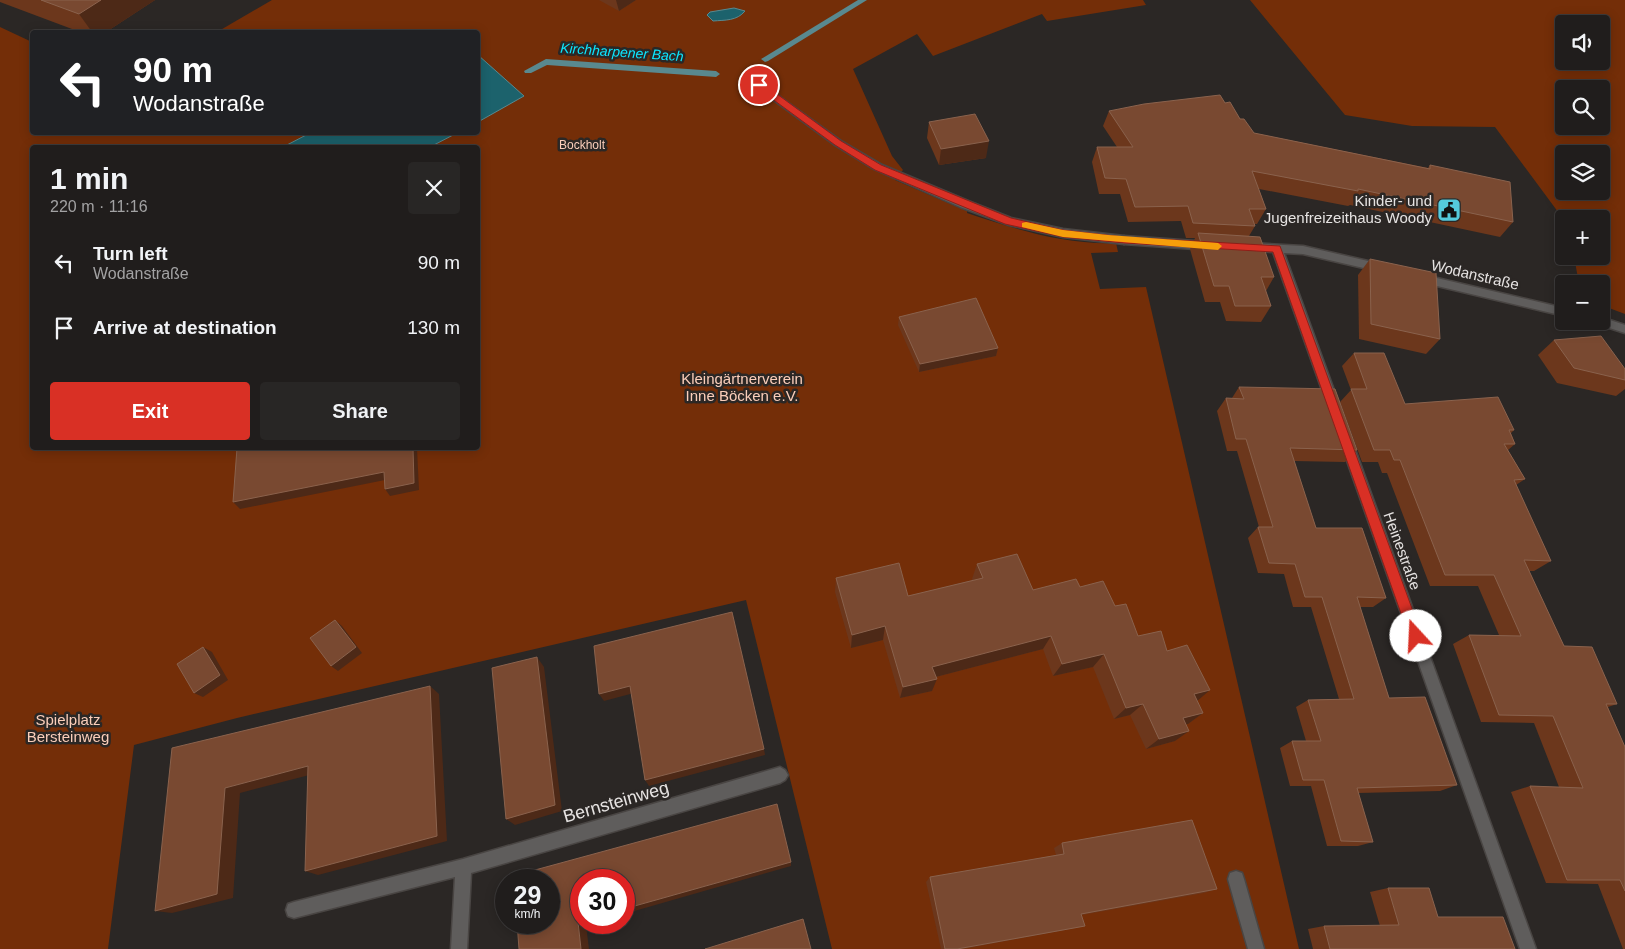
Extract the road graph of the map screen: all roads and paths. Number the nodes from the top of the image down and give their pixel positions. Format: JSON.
{"nodes":[{"id":1,"x":759,"y":85,"type":"dead end"},
{"id":2,"x":1223,"y":246,"type":"edge"},
{"id":3,"x":1241,"y":247,"type":"edge"},
{"id":4,"x":1277,"y":248,"type":"junction"},
{"id":5,"x":1390,"y":271,"type":"edge"},
{"id":6,"x":1410,"y":275,"type":"edge"},
{"id":7,"x":1555,"y":310,"type":"edge"},
{"id":8,"x":1610,"y":324,"type":"edge"},
{"id":9,"x":1625,"y":329,"type":"edge"},
{"id":10,"x":780,"y":776,"type":"dead end"},
{"id":11,"x":463,"y":867,"type":"junction"},
{"id":12,"x":1236,"y":879,"type":"dead end"},
{"id":13,"x":294,"y":910,"type":"dead end"},
{"id":14,"x":459,"y":949,"type":"edge"},
{"id":15,"x":1256,"y":949,"type":"edge"},
{"id":16,"x":1528,"y":949,"type":"edge"}],
"edges":[{"from":1,"to":2,"type":"street"},
{"from":3,"to":4,"type":"street"},
{"from":4,"to":5,"type":"street"},
{"from":4,"to":16,"type":"street","name":"Heinestraße"},
{"from":6,"to":7,"type":"street","name":"Wodanstraße"},
{"from":8,"to":9,"type":"street"},
{"from":10,"to":11,"type":"street","name":"Bernsteinweg"},
{"from":11,"to":13,"type":"street","name":"Bernsteinweg"},
{"from":11,"to":14,"type":"street"},
{"from":12,"to":15,"type":"street"}]}
